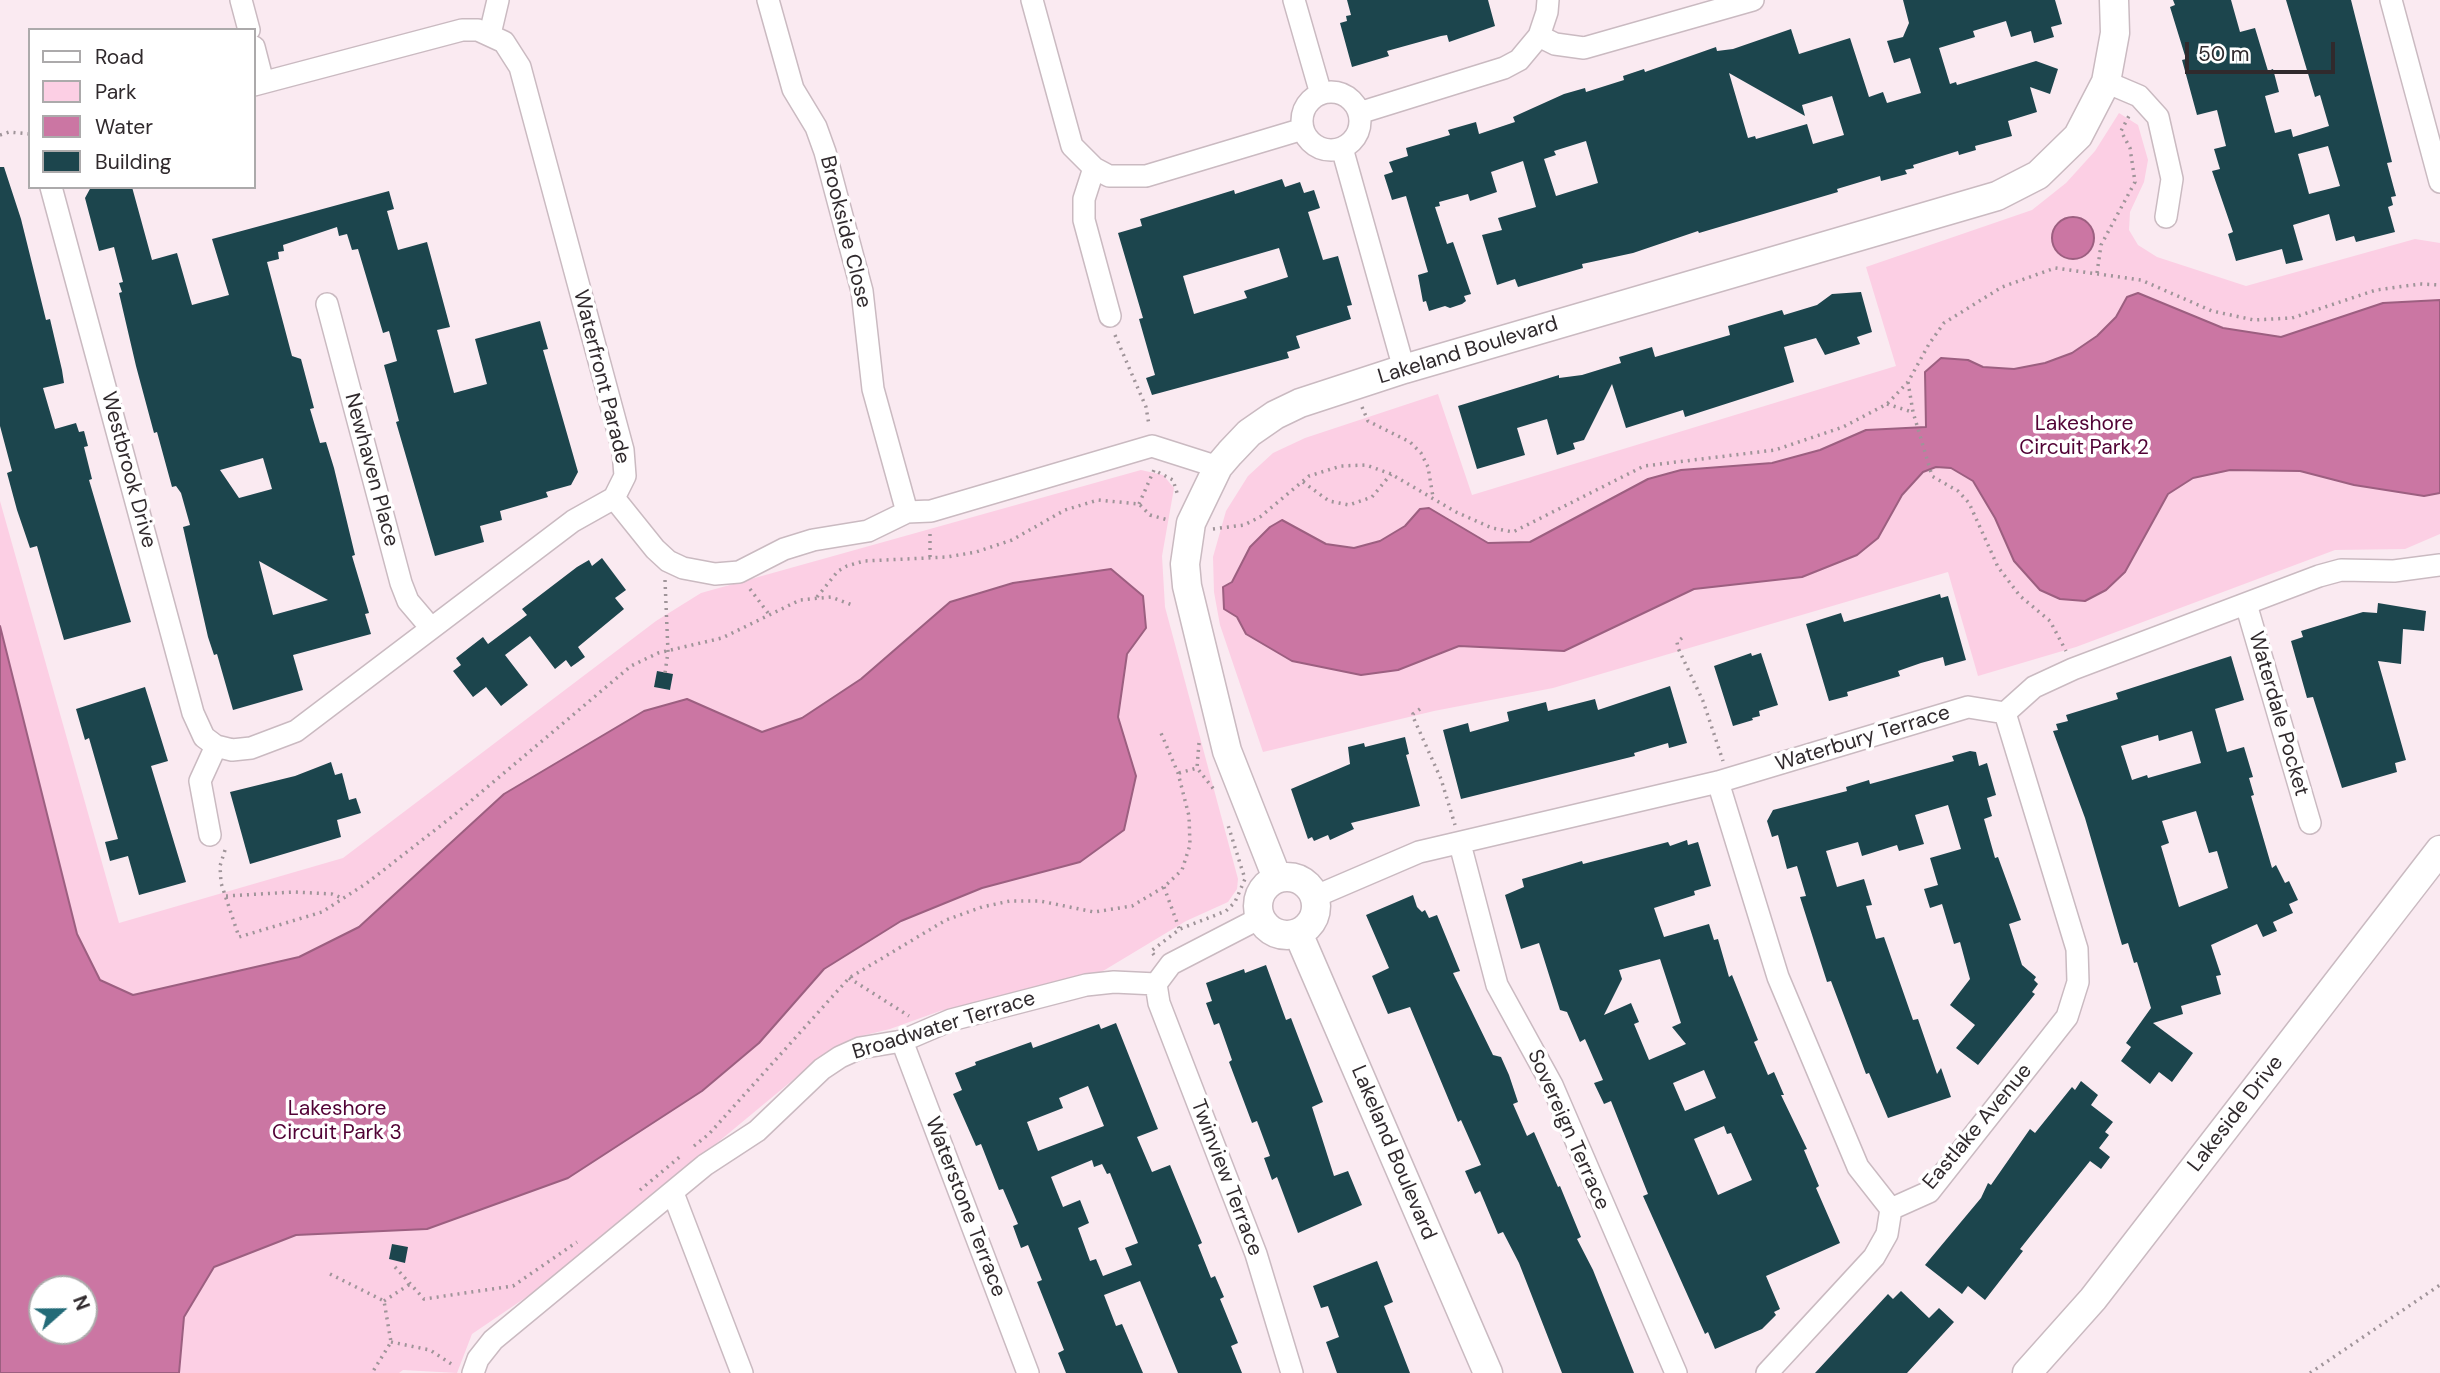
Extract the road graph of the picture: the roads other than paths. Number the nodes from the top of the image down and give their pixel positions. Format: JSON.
{"nodes":[{"id":1,"x":241,"y":0,"type":"edge"},
{"id":2,"x":499,"y":0,"type":"edge"},
{"id":3,"x":768,"y":0,"type":"edge"},
{"id":4,"x":1032,"y":0,"type":"edge"},
{"id":5,"x":1294,"y":0,"type":"edge"},
{"id":6,"x":1548,"y":0,"type":"edge"},
{"id":7,"x":1753,"y":0,"type":"edge"},
{"id":8,"x":2114,"y":0,"type":"edge"},
{"id":9,"x":2391,"y":0,"type":"edge"},
{"id":10,"x":248,"y":28,"type":"edge"},
{"id":11,"x":490,"y":34,"type":"junction"},
{"id":12,"x":1539,"y":36,"type":"junction"},
{"id":13,"x":256,"y":62,"type":"edge"},
{"id":14,"x":2106,"y":82,"type":"junction"},
{"id":15,"x":259,"y":84,"type":"edge"},
{"id":16,"x":1321,"y":94,"type":"junction"},
{"id":17,"x":1359,"y":113,"type":"junction"},
{"id":18,"x":1303,"y":129,"type":"junction"},
{"id":19,"x":1342,"y":148,"type":"junction"},
{"id":20,"x":1094,"y":168,"type":"junction"},
{"id":21,"x":2440,"y":182,"type":"edge"},
{"id":22,"x":52,"y":189,"type":"edge"},
{"id":23,"x":2166,"y":217,"type":"dead end"},
{"id":24,"x":327,"y":304,"type":"dead end"},
{"id":25,"x":1110,"y":316,"type":"road end"},
{"id":26,"x":1404,"y":369,"type":"junction"},
{"id":27,"x":1217,"y":467,"type":"junction"},
{"id":28,"x":614,"y":498,"type":"junction"},
{"id":29,"x":906,"y":512,"type":"junction"},
{"id":30,"x":2440,"y":565,"type":"edge"},
{"id":31,"x":2246,"y":604,"type":"junction"},
{"id":32,"x":430,"y":628,"type":"junction"},
{"id":33,"x":2004,"y":713,"type":"junction"},
{"id":34,"x":216,"y":746,"type":"junction"},
{"id":35,"x":1723,"y":781,"type":"junction"},
{"id":36,"x":2310,"y":823,"type":"dead end"},
{"id":37,"x":209,"y":835,"type":"road end"},
{"id":38,"x":1460,"y":844,"type":"junction"},
{"id":39,"x":2440,"y":850,"type":"edge"},
{"id":40,"x":1277,"y":878,"type":"junction"},
{"id":41,"x":1314,"y":897,"type":"junction"},
{"id":42,"x":1260,"y":918,"type":"junction"},
{"id":43,"x":1298,"y":933,"type":"junction"},
{"id":44,"x":1161,"y":977,"type":"junction"},
{"id":45,"x":902,"y":1041,"type":"junction"},
{"id":46,"x":673,"y":1193,"type":"junction"},
{"id":47,"x":1891,"y":1209,"type":"junction"},
{"id":48,"x":473,"y":1373,"type":"edge"},
{"id":49,"x":742,"y":1373,"type":"edge"},
{"id":50,"x":1028,"y":1373,"type":"edge"},
{"id":51,"x":1292,"y":1373,"type":"edge"},
{"id":52,"x":1488,"y":1373,"type":"edge"},
{"id":53,"x":1676,"y":1373,"type":"edge"},
{"id":54,"x":1768,"y":1373,"type":"edge"},
{"id":55,"x":2027,"y":1373,"type":"edge"}],
"edges":[{"from":1,"to":10,"type":"street"},
{"from":2,"to":11,"type":"street"},
{"from":3,"to":29,"type":"street","name":"Brookside Close"},
{"from":4,"to":20,"type":"street"},
{"from":5,"to":16,"type":"street"},
{"from":6,"to":12,"type":"street"},
{"from":7,"to":12,"type":"street"},
{"from":8,"to":14,"type":"street","name":"Lakeland Boulevard"},
{"from":9,"to":21,"type":"street"},
{"from":11,"to":15,"type":"street"},
{"from":11,"to":28,"type":"street","name":"Waterfront Parade"},
{"from":12,"to":17,"type":"street"},
{"from":13,"to":15,"type":"street"},
{"from":14,"to":23,"type":"street"},
{"from":14,"to":26,"type":"street","name":"Lakeland Boulevard"},
{"from":16,"to":17,"type":"street"},
{"from":16,"to":18,"type":"street"},
{"from":17,"to":19,"type":"street"},
{"from":18,"to":19,"type":"street"},
{"from":18,"to":20,"type":"street"},
{"from":19,"to":26,"type":"street"},
{"from":20,"to":25,"type":"street"},
{"from":22,"to":34,"type":"street","name":"Westbrook Drive"},
{"from":24,"to":32,"type":"street","name":"Newhaven Place"},
{"from":26,"to":27,"type":"street","name":"Lakeland Boulevard"},
{"from":27,"to":29,"type":"street"},
{"from":27,"to":40,"type":"street","name":"Lakeland Boulevard"},
{"from":28,"to":29,"type":"street"},
{"from":28,"to":32,"type":"street"},
{"from":30,"to":31,"type":"street"},
{"from":31,"to":33,"type":"street"},
{"from":31,"to":36,"type":"street","name":"Waterdale Pocket"},
{"from":32,"to":34,"type":"street"},
{"from":33,"to":35,"type":"street","name":"Waterbury Terrace"},
{"from":33,"to":47,"type":"street","name":"Eastlake Avenue"},
{"from":34,"to":37,"type":"street"},
{"from":35,"to":38,"type":"street","name":"Waterbury Terrace"},
{"from":35,"to":47,"type":"street"},
{"from":38,"to":41,"type":"street","name":"Waterbury Terrace"},
{"from":38,"to":53,"type":"street","name":"Sovereign Terrace"},
{"from":39,"to":55,"type":"street","name":"Lakeside Drive"},
{"from":40,"to":41,"type":"street"},
{"from":40,"to":42,"type":"street"},
{"from":41,"to":43,"type":"street"},
{"from":42,"to":43,"type":"street"},
{"from":42,"to":44,"type":"street"},
{"from":43,"to":52,"type":"street","name":"Lakeland Boulevard"},
{"from":44,"to":45,"type":"street","name":"Broadwater Terrace"},
{"from":44,"to":51,"type":"street","name":"Twinview Terrace"},
{"from":45,"to":46,"type":"street","name":"Broadwater Terrace"},
{"from":45,"to":50,"type":"street","name":"Waterstone Terrace"},
{"from":46,"to":48,"type":"street","name":"Broadwater Terrace"},
{"from":46,"to":49,"type":"street"},
{"from":47,"to":54,"type":"street"}]}
